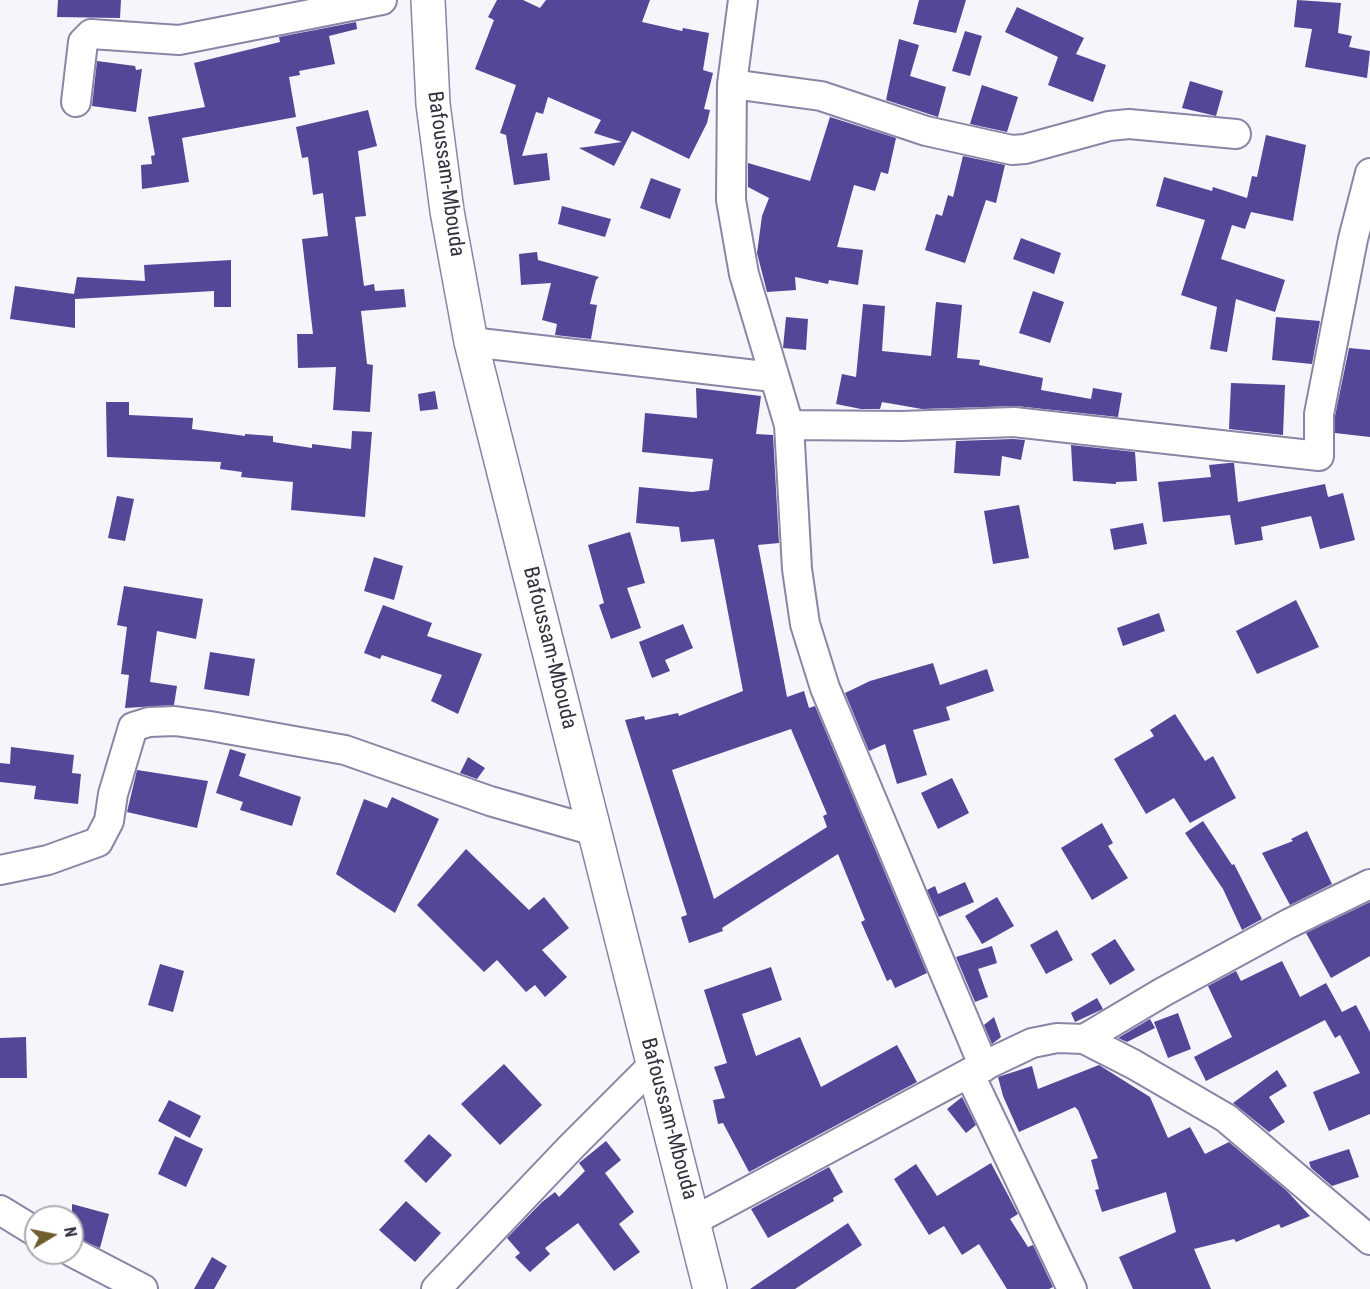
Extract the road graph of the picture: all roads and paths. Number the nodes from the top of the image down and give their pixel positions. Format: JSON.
{"nodes":[{"id":1,"x":382,"y":0,"type":"edge"},
{"id":2,"x":428,"y":0,"type":"edge"},
{"id":3,"x":743,"y":0,"type":"edge"},
{"id":4,"x":732,"y":84,"type":"junction"},
{"id":5,"x":76,"y":102,"type":"dead end"},
{"id":6,"x":1236,"y":134,"type":"dead end"},
{"id":7,"x":1370,"y":173,"type":"edge"},
{"id":8,"x":471,"y":342,"type":"junction"},
{"id":9,"x":773,"y":377,"type":"junction"},
{"id":10,"x":789,"y":425,"type":"junction"},
{"id":11,"x":595,"y":831,"type":"junction"},
{"id":12,"x":0,"y":870,"type":"edge"},
{"id":13,"x":1370,"y":884,"type":"edge"},
{"id":14,"x":1084,"y":1039,"type":"junction"},
{"id":15,"x":654,"y":1064,"type":"junction"},
{"id":16,"x":977,"y":1070,"type":"junction"},
{"id":17,"x":0,"y":1210,"type":"edge"},
{"id":18,"x":695,"y":1220,"type":"junction"},
{"id":19,"x":24,"y":1225,"type":"edge"},
{"id":20,"x":1370,"y":1240,"type":"edge"},
{"id":21,"x":84,"y":1258,"type":"edge"},
{"id":22,"x":143,"y":1289,"type":"edge"},
{"id":23,"x":436,"y":1289,"type":"edge"},
{"id":24,"x":710,"y":1289,"type":"edge"},
{"id":25,"x":1072,"y":1289,"type":"edge"}],
"edges":[{"from":1,"to":5,"type":"street"},
{"from":2,"to":8,"type":"highway","name":"Bafoussam-Mbouda"},
{"from":3,"to":4,"type":"street"},
{"from":4,"to":6,"type":"street"},
{"from":4,"to":9,"type":"street"},
{"from":7,"to":10,"type":"street"},
{"from":8,"to":9,"type":"street"},
{"from":8,"to":11,"type":"highway","name":"Bafoussam-Mbouda"},
{"from":9,"to":10,"type":"street"},
{"from":10,"to":16,"type":"street"},
{"from":11,"to":12,"type":"street"},
{"from":11,"to":15,"type":"highway","name":"Bafoussam-Mbouda"},
{"from":13,"to":14,"type":"street"},
{"from":14,"to":16,"type":"street"},
{"from":14,"to":20,"type":"street"},
{"from":15,"to":18,"type":"highway","name":"Bafoussam-Mbouda"},
{"from":15,"to":23,"type":"street"},
{"from":16,"to":18,"type":"street"},
{"from":16,"to":25,"type":"street"},
{"from":17,"to":19,"type":"street"},
{"from":18,"to":24,"type":"highway","name":"Bafoussam-Mbouda"},
{"from":21,"to":22,"type":"street"}]}
